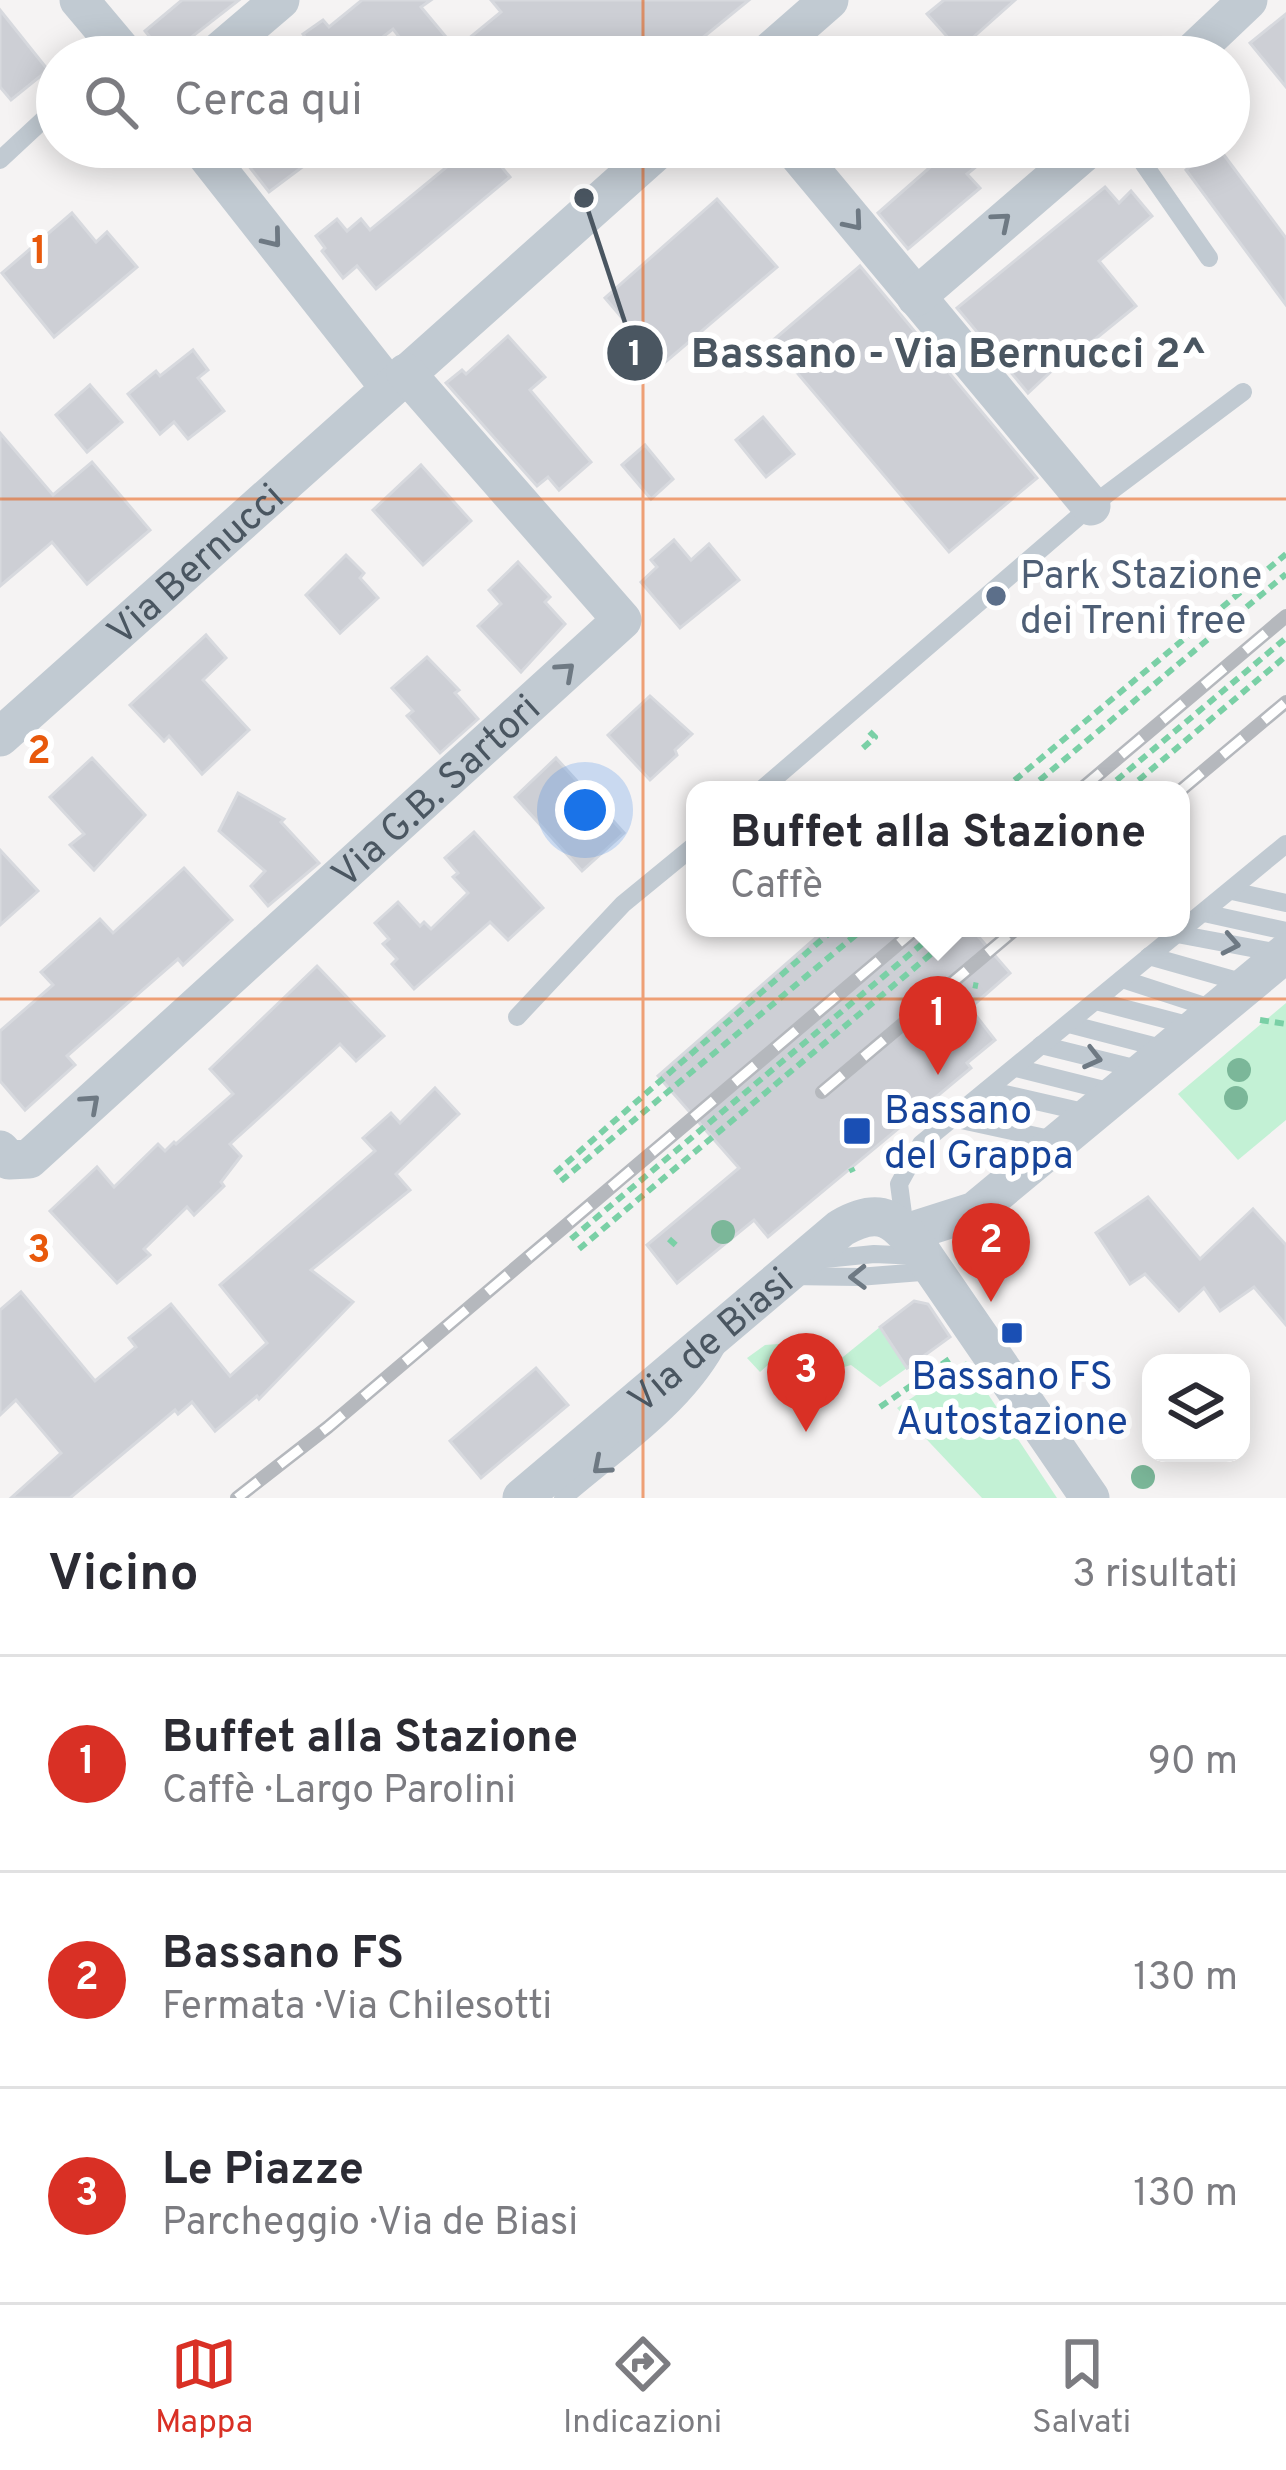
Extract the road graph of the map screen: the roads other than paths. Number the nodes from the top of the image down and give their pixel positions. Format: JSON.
{"nodes":[{"id":1,"x":79,"y":0,"type":"edge"},
{"id":2,"x":280,"y":0,"type":"edge"},
{"id":3,"x":829,"y":0,"type":"edge"},
{"id":4,"x":1248,"y":0,"type":"edge"},
{"id":5,"x":106,"y":36,"type":"edge"},
{"id":6,"x":238,"y":36,"type":"edge"},
{"id":7,"x":788,"y":36,"type":"edge"},
{"id":8,"x":1210,"y":36,"type":"edge"},
{"id":9,"x":36,"y":126,"type":"edge"},
{"id":10,"x":0,"y":160,"type":"edge"},
{"id":11,"x":218,"y":168,"type":"edge"},
{"id":12,"x":637,"y":168,"type":"edge"},
{"id":13,"x":809,"y":168,"type":"edge"},
{"id":14,"x":1066,"y":168,"type":"edge"},
{"id":15,"x":1147,"y":168,"type":"edge"},
{"id":16,"x":1209,"y":258,"type":"dead end"},
{"id":17,"x":916,"y":297,"type":"junction"},
{"id":18,"x":398,"y":380,"type":"junction"},
{"id":19,"x":1243,"y":392,"type":"dead end"},
{"id":20,"x":1091,"y":506,"type":"junction"},
{"id":21,"x":0,"y":737,"type":"edge"},
{"id":22,"x":771,"y":781,"type":"edge"},
{"id":23,"x":1286,"y":844,"type":"edge"},
{"id":24,"x":686,"y":852,"type":"edge"},
{"id":25,"x":1232,"y":891,"type":"junction"},
{"id":26,"x":1286,"y":903,"type":"edge"},
{"id":27,"x":1204,"y":913,"type":"junction"},
{"id":28,"x":1190,"y":924,"type":"edge"},
{"id":29,"x":1286,"y":931,"type":"edge"},
{"id":30,"x":1190,"y":936,"type":"edge"},
{"id":31,"x":1173,"y":937,"type":"edge"},
{"id":32,"x":1285,"y":954,"type":"edge"},
{"id":33,"x":1149,"y":956,"type":"junction"},
{"id":34,"x":1122,"y":979,"type":"junction"},
{"id":35,"x":1096,"y":1001,"type":"junction"},
{"id":36,"x":1255,"y":1002,"type":"junction"},
{"id":37,"x":517,"y":1017,"type":"dead end"},
{"id":38,"x":1069,"y":1024,"type":"junction"},
{"id":39,"x":1042,"y":1045,"type":"junction"},
{"id":40,"x":1157,"y":1061,"type":"junction"},
{"id":41,"x":1016,"y":1068,"type":"junction"},
{"id":42,"x":987,"y":1090,"type":"junction"},
{"id":43,"x":952,"y":1118,"type":"junction"},
{"id":44,"x":1060,"y":1141,"type":"junction"},
{"id":45,"x":0,"y":1150,"type":"edge"},
{"id":46,"x":922,"y":1254,"type":"junction"},
{"id":47,"x":793,"y":1268,"type":"junction"},
{"id":48,"x":734,"y":1318,"type":"junction"},
{"id":49,"x":522,"y":1498,"type":"edge"},
{"id":50,"x":563,"y":1498,"type":"edge"},
{"id":51,"x":1090,"y":1498,"type":"edge"}],
"edges":[{"from":1,"to":5,"type":"street"},
{"from":2,"to":6,"type":"street"},
{"from":3,"to":7,"type":"street"},
{"from":4,"to":8,"type":"street"},
{"from":9,"to":10,"type":"lane"},
{"from":11,"to":18,"type":"street","one_way":true},
{"from":12,"to":18,"type":"street","name":"Via Bernucci"},
{"from":13,"to":17,"type":"street","one_way":true},
{"from":17,"to":14,"type":"street","one_way":true},
{"from":15,"to":16,"type":"lane"},
{"from":17,"to":20,"type":"street"},
{"from":18,"to":21,"type":"street","name":"Via Bernucci"},
{"from":45,"to":18,"type":"street","name":"Via G.B. Sartori","one_way":true},
{"from":19,"to":20,"type":"lane"},
{"from":20,"to":22,"type":"lane"},
{"from":23,"to":25,"type":"lane"},
{"from":24,"to":37,"type":"lane"},
{"from":25,"to":26,"type":"lane"},
{"from":25,"to":27,"type":"lane"},
{"from":27,"to":28,"type":"lane"},
{"from":27,"to":29,"type":"lane"},
{"from":30,"to":32,"type":"lane","one_way":true},
{"from":31,"to":33,"type":"lane"},
{"from":32,"to":36,"type":"street"},
{"from":33,"to":34,"type":"lane"},
{"from":33,"to":36,"type":"lane"},
{"from":34,"to":35,"type":"lane"},
{"from":34,"to":40,"type":"lane"},
{"from":35,"to":38,"type":"lane"},
{"from":35,"to":40,"type":"lane"},
{"from":36,"to":40,"type":"street"},
{"from":38,"to":39,"type":"lane"},
{"from":38,"to":40,"type":"lane"},
{"from":39,"to":40,"type":"lane","one_way":true},
{"from":39,"to":41,"type":"lane"},
{"from":40,"to":41,"type":"lane"},
{"from":40,"to":42,"type":"lane"},
{"from":40,"to":44,"type":"street"},
{"from":41,"to":42,"type":"lane"},
{"from":42,"to":43,"type":"lane"},
{"from":43,"to":44,"type":"lane"},
{"from":43,"to":46,"type":"lane"},
{"from":44,"to":46,"type":"street"},
{"from":46,"to":47,"type":"lane","one_way":true},
{"from":46,"to":47,"type":"street","name":"Via de Biasi"},
{"from":46,"to":51,"type":"street"},
{"from":47,"to":48,"type":"street","name":"Via de Biasi"},
{"from":48,"to":49,"type":"street","name":"Via de Biasi"},
{"from":48,"to":50,"type":"lane","one_way":true}]}
